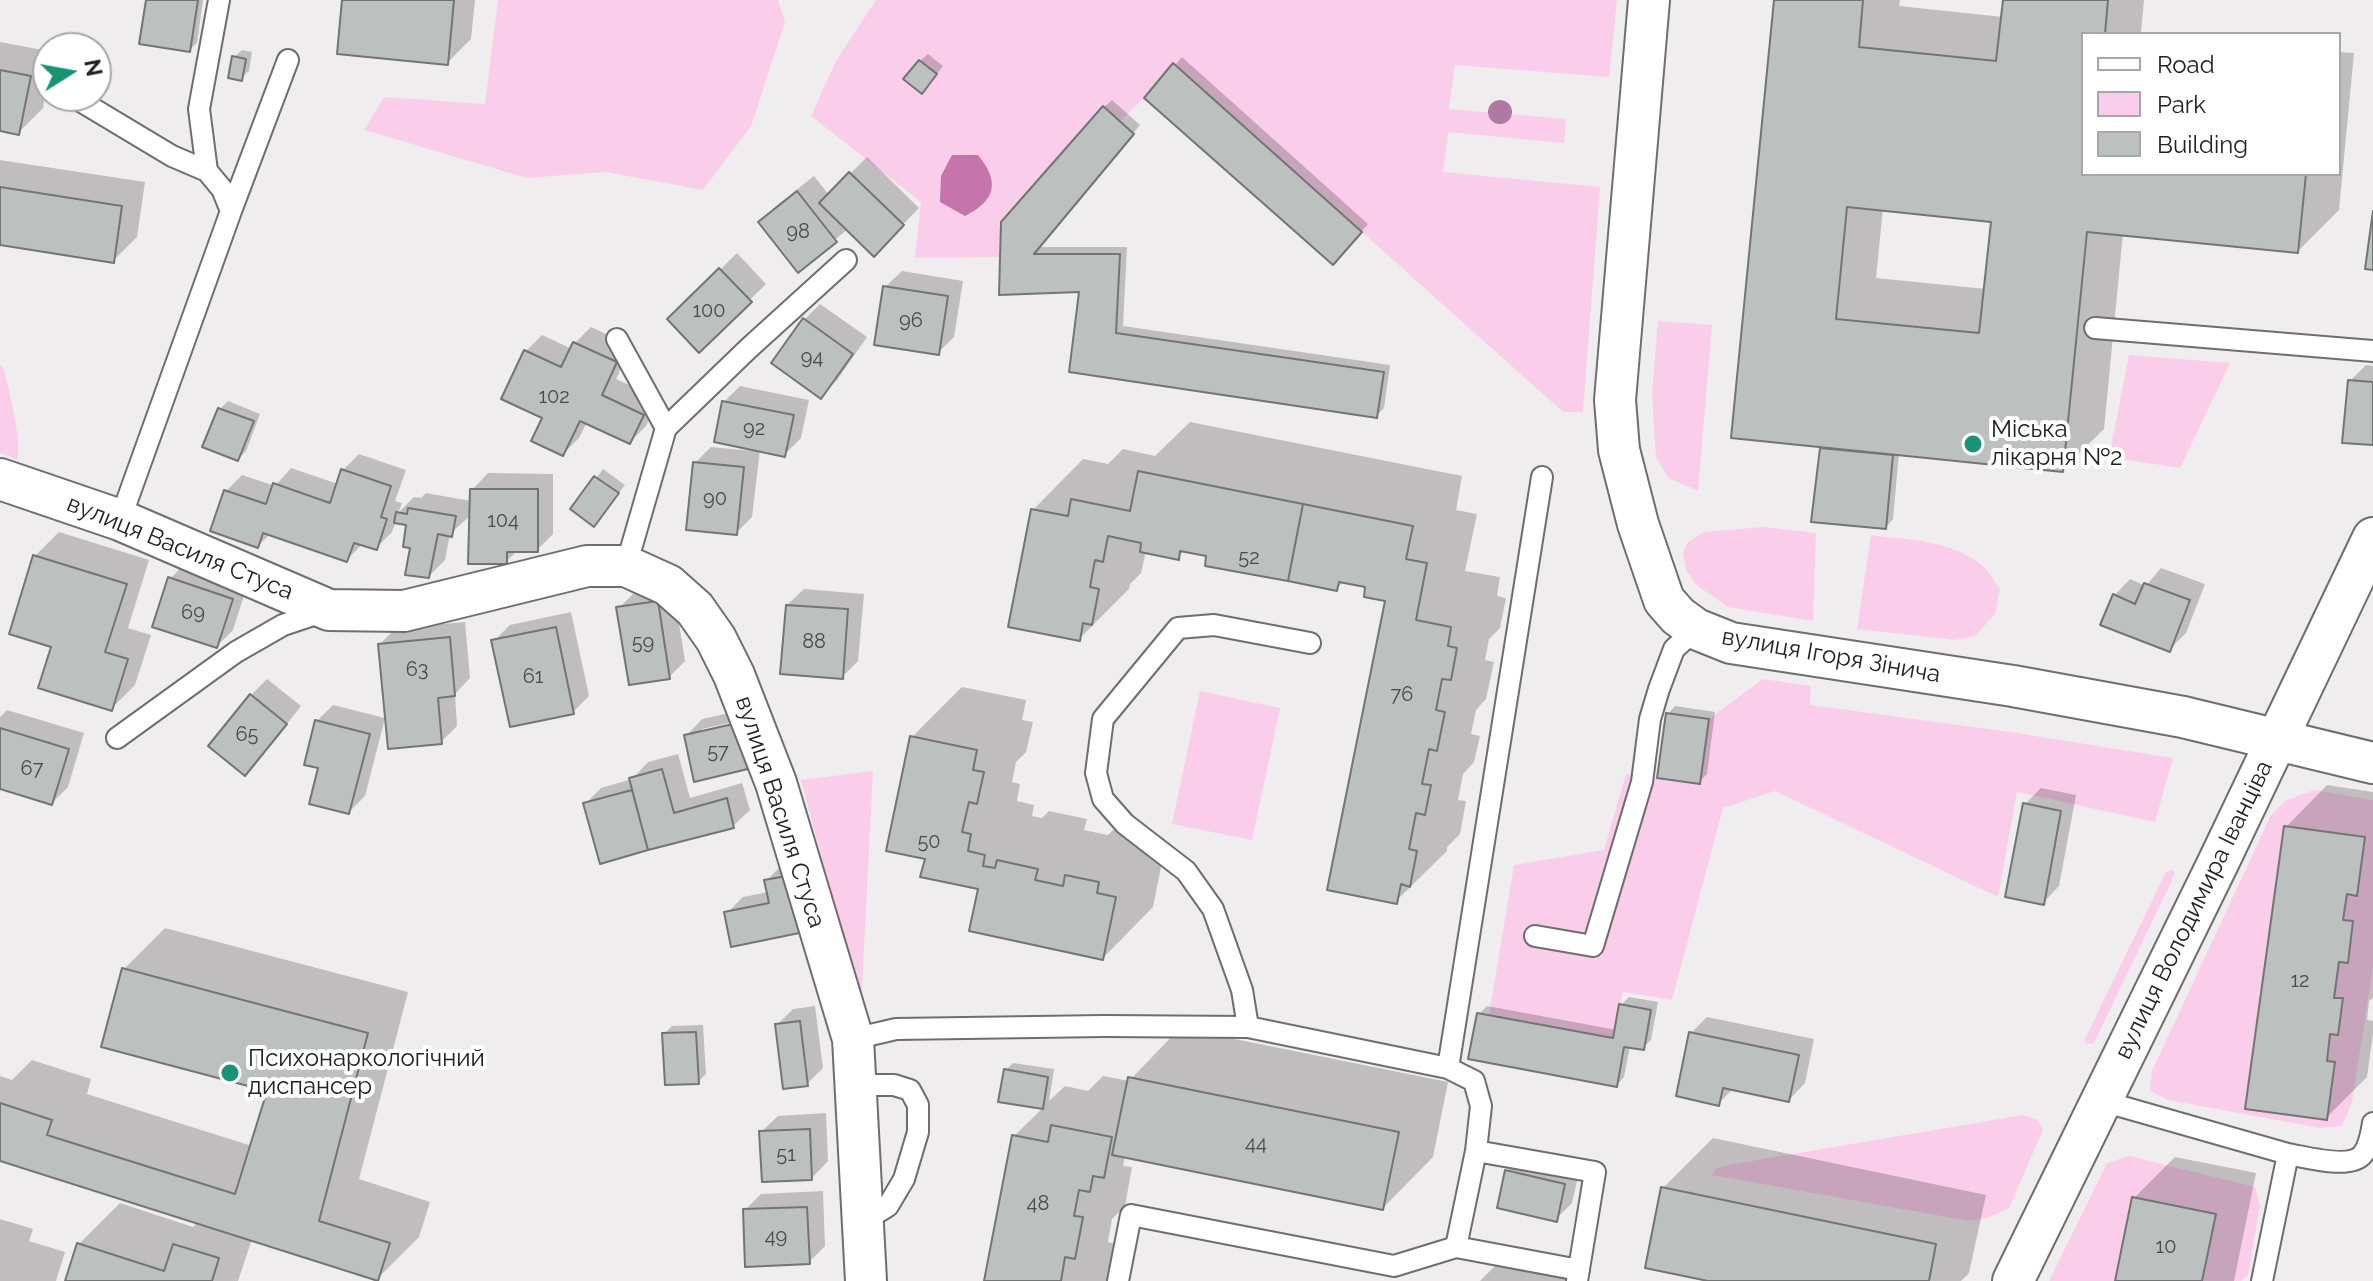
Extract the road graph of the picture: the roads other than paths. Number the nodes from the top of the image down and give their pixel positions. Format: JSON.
{"nodes":[{"id":1,"x":219,"y":0,"type":"edge"},
{"id":2,"x":1649,"y":0,"type":"edge"},
{"id":3,"x":288,"y":60,"type":"dead end"},
{"id":4,"x":99,"y":112,"type":"edge"},
{"id":5,"x":207,"y":171,"type":"junction"},
{"id":6,"x":231,"y":211,"type":"junction"},
{"id":7,"x":846,"y":260,"type":"dead end"},
{"id":8,"x":2095,"y":328,"type":"dead end"},
{"id":9,"x":617,"y":339,"type":"dead end"},
{"id":10,"x":2373,"y":351,"type":"edge"},
{"id":11,"x":666,"y":428,"type":"junction"},
{"id":12,"x":1542,"y":477,"type":"dead end"},
{"id":13,"x":0,"y":479,"type":"edge"},
{"id":14,"x":120,"y":520,"type":"junction"},
{"id":15,"x":2373,"y":538,"type":"edge"},
{"id":16,"x":626,"y":566,"type":"junction"},
{"id":17,"x":329,"y":610,"type":"junction"},
{"id":18,"x":1696,"y":629,"type":"junction"},
{"id":19,"x":1310,"y":643,"type":"dead end"},
{"id":20,"x":117,"y":738,"type":"dead end"},
{"id":21,"x":2277,"y":739,"type":"junction"},
{"id":22,"x":2373,"y":763,"type":"edge"},
{"id":23,"x":1535,"y":936,"type":"dead end"},
{"id":24,"x":1248,"y":1027,"type":"junction"},
{"id":25,"x":853,"y":1039,"type":"junction"},
{"id":26,"x":1448,"y":1068,"type":"junction"},
{"id":27,"x":855,"y":1085,"type":"junction"},
{"id":28,"x":2102,"y":1101,"type":"junction"},
{"id":29,"x":2373,"y":1123,"type":"edge"},
{"id":30,"x":1476,"y":1151,"type":"junction"},
{"id":31,"x":2288,"y":1154,"type":"junction"},
{"id":32,"x":862,"y":1222,"type":"junction"},
{"id":33,"x":1456,"y":1247,"type":"junction"},
{"id":34,"x":1578,"y":1276,"type":"edge"},
{"id":35,"x":866,"y":1281,"type":"edge"},
{"id":36,"x":1118,"y":1281,"type":"edge"},
{"id":37,"x":2013,"y":1281,"type":"edge"},
{"id":38,"x":2262,"y":1281,"type":"edge"}],
"edges":[{"from":1,"to":5,"type":"lane"},
{"from":2,"to":18,"type":"street","name":"вулиця Ігоря Зінича"},
{"from":3,"to":6,"type":"lane"},
{"from":4,"to":5,"type":"lane"},
{"from":5,"to":6,"type":"lane"},
{"from":6,"to":14,"type":"lane"},
{"from":7,"to":11,"type":"lane"},
{"from":8,"to":10,"type":"lane"},
{"from":9,"to":11,"type":"lane"},
{"from":11,"to":16,"type":"lane"},
{"from":12,"to":26,"type":"lane"},
{"from":13,"to":14,"type":"street","name":"вулиця Василя Стуса"},
{"from":14,"to":17,"type":"street","name":"вулиця Василя Стуса"},
{"from":15,"to":21,"type":"street","name":"вулиця Володимира Іванціва"},
{"from":16,"to":17,"type":"street","name":"вулиця Василя Стуса"},
{"from":16,"to":25,"type":"street","name":"вулиця Василя Стуса"},
{"from":17,"to":20,"type":"lane"},
{"from":18,"to":21,"type":"street","name":"вулиця Ігоря Зінича"},
{"from":18,"to":23,"type":"lane"},
{"from":19,"to":24,"type":"lane"},
{"from":21,"to":22,"type":"street","name":"вулиця Ігоря Зінича"},
{"from":21,"to":28,"type":"street","name":"вулиця Володимира Іванціва"},
{"from":24,"to":25,"type":"lane"},
{"from":24,"to":26,"type":"lane"},
{"from":25,"to":27,"type":"street","name":"вулиця Василя Стуса"},
{"from":26,"to":30,"type":"lane"},
{"from":27,"to":32,"type":"street","name":"вулиця Василя Стуса"},
{"from":27,"to":32,"type":"lane"},
{"from":28,"to":31,"type":"lane"},
{"from":28,"to":37,"type":"street","name":"вулиця Володимира Іванціва"},
{"from":29,"to":31,"type":"lane"},
{"from":30,"to":33,"type":"lane"},
{"from":30,"to":34,"type":"lane"},
{"from":31,"to":38,"type":"lane"},
{"from":32,"to":35,"type":"street","name":"вулиця Василя Стуса"},
{"from":33,"to":34,"type":"lane"},
{"from":33,"to":36,"type":"lane"}]}
